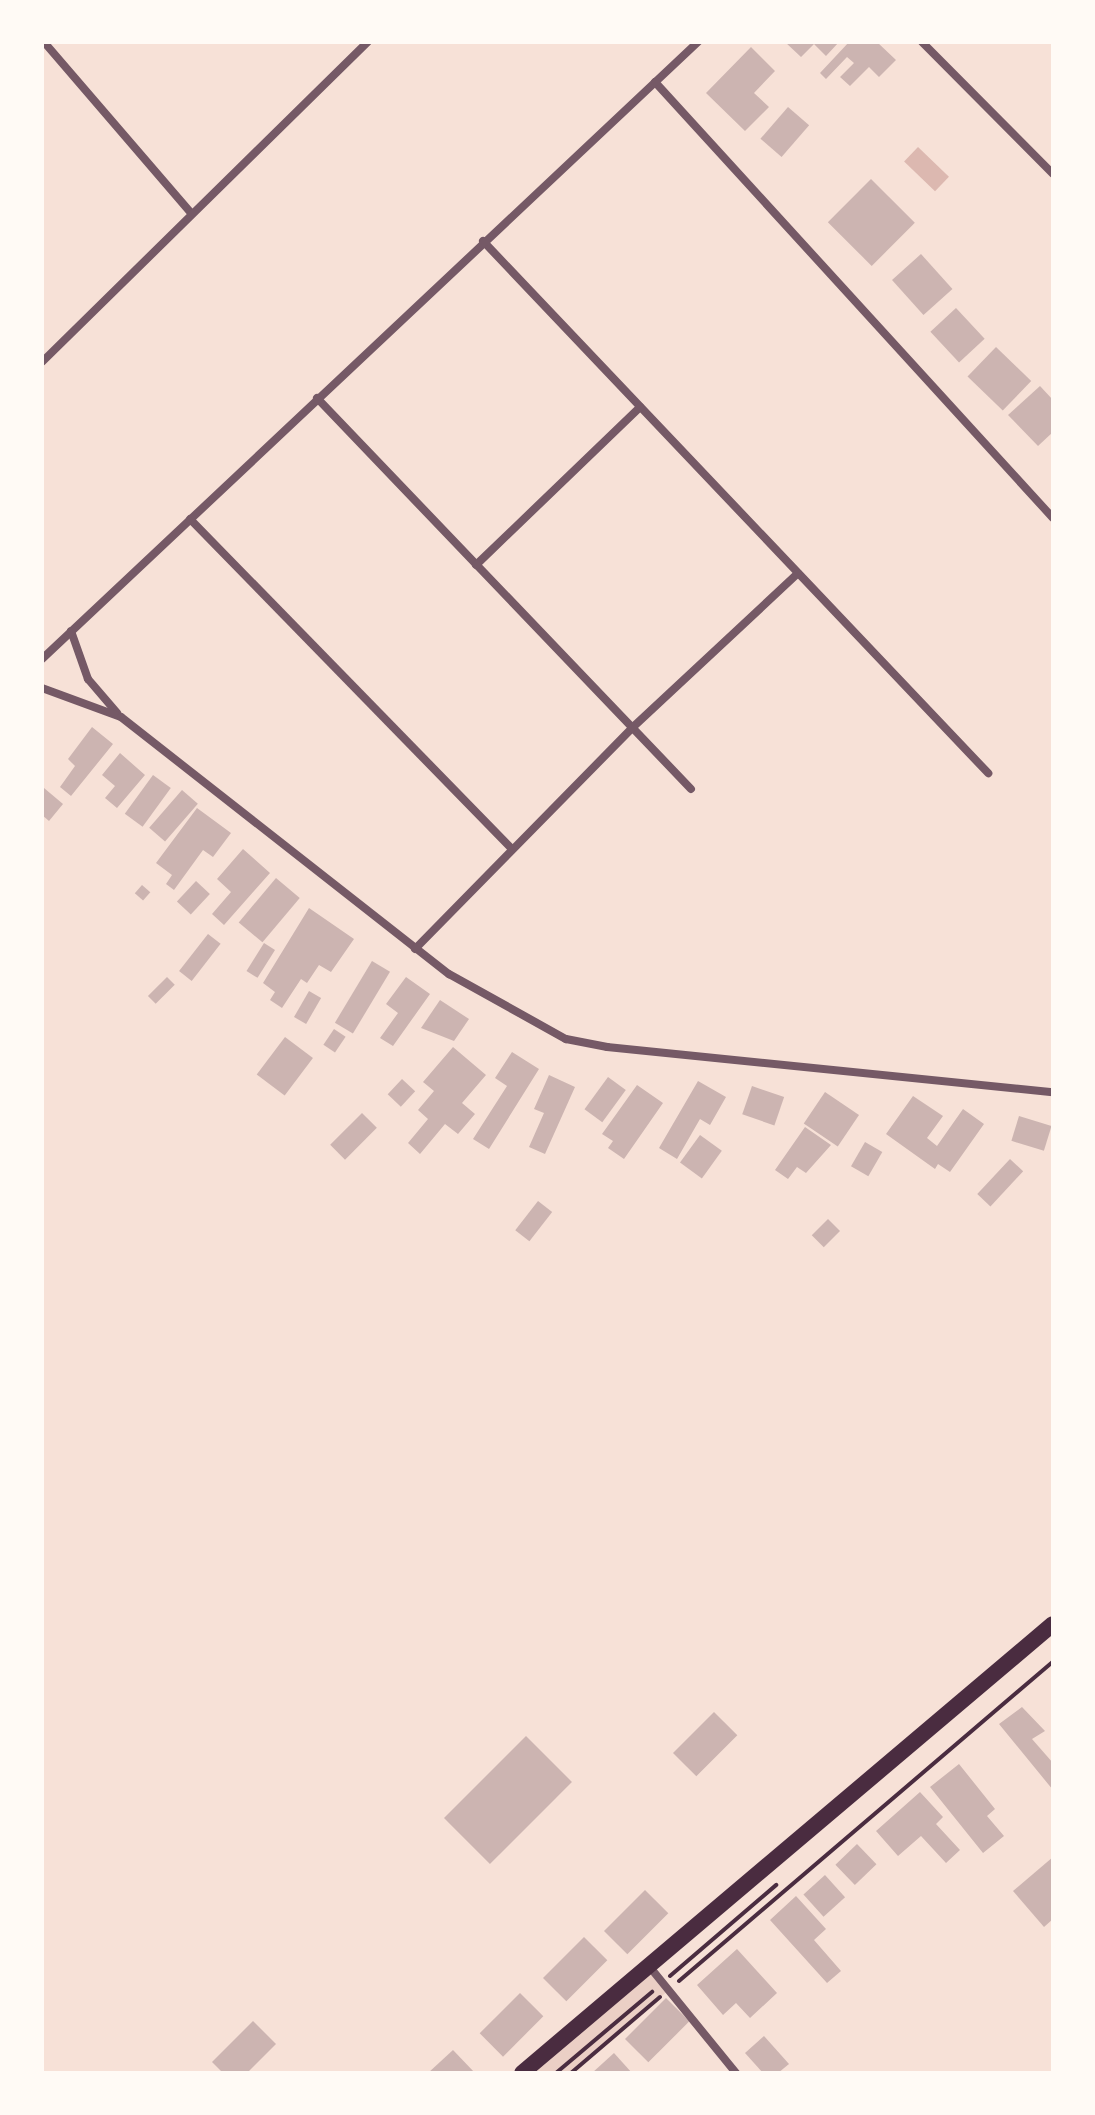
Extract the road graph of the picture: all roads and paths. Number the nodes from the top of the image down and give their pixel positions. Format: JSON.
{"nodes":[{"id":1,"x":44,"y":42,"type":"edge"},
{"id":2,"x":368,"y":42,"type":"edge"},
{"id":3,"x":698,"y":42,"type":"edge"},
{"id":4,"x":922,"y":42,"type":"edge"},
{"id":5,"x":655,"y":82,"type":"junction"},
{"id":6,"x":1053,"y":174,"type":"edge"},
{"id":7,"x":191,"y":213,"type":"junction"},
{"id":8,"x":483,"y":241,"type":"junction"},
{"id":9,"x":42,"y":362,"type":"edge"},
{"id":10,"x":317,"y":398,"type":"junction"},
{"id":11,"x":640,"y":407,"type":"junction"},
{"id":12,"x":1053,"y":518,"type":"edge"},
{"id":13,"x":190,"y":519,"type":"junction"},
{"id":14,"x":476,"y":565,"type":"junction"},
{"id":15,"x":798,"y":573,"type":"junction"},
{"id":16,"x":71,"y":631,"type":"junction"},
{"id":17,"x":42,"y":659,"type":"edge"},
{"id":18,"x":42,"y":688,"type":"edge"},
{"id":19,"x":121,"y":717,"type":"junction"},
{"id":20,"x":632,"y":728,"type":"junction"},
{"id":21,"x":988,"y":773,"type":"dead end"},
{"id":22,"x":691,"y":789,"type":"dead end"},
{"id":23,"x":512,"y":849,"type":"junction"},
{"id":24,"x":415,"y":949,"type":"junction"},
{"id":25,"x":1053,"y":1092,"type":"edge"},
{"id":26,"x":1053,"y":1624,"type":"edge"},
{"id":27,"x":1053,"y":1662,"type":"edge"},
{"id":28,"x":649,"y":1966,"type":"junction"},
{"id":29,"x":666,"y":1986,"type":"junction"},
{"id":30,"x":522,"y":2073,"type":"edge"},
{"id":31,"x":556,"y":2073,"type":"edge"},
{"id":32,"x":571,"y":2073,"type":"edge"},
{"id":33,"x":736,"y":2073,"type":"edge"}],
"edges":[{"from":1,"to":7,"type":"street"},
{"from":2,"to":7,"type":"street"},
{"from":3,"to":5,"type":"street"},
{"from":4,"to":6,"type":"street"},
{"from":5,"to":8,"type":"street"},
{"from":5,"to":12,"type":"street"},
{"from":7,"to":9,"type":"street"},
{"from":8,"to":10,"type":"street"},
{"from":8,"to":11,"type":"street"},
{"from":10,"to":13,"type":"street"},
{"from":10,"to":14,"type":"street"},
{"from":11,"to":14,"type":"street"},
{"from":11,"to":15,"type":"street"},
{"from":13,"to":16,"type":"street"},
{"from":13,"to":23,"type":"street"},
{"from":14,"to":20,"type":"street"},
{"from":15,"to":20,"type":"street"},
{"from":15,"to":21,"type":"street"},
{"from":16,"to":17,"type":"street"},
{"from":16,"to":19,"type":"street"},
{"from":18,"to":19,"type":"street"},
{"from":19,"to":24,"type":"street"},
{"from":20,"to":22,"type":"street"},
{"from":20,"to":23,"type":"street"},
{"from":23,"to":24,"type":"street"},
{"from":24,"to":25,"type":"street"},
{"from":26,"to":28,"type":"main road"},
{"from":27,"to":29,"type":"path"},
{"from":28,"to":29,"type":"street"},
{"from":28,"to":30,"type":"main road"},
{"from":29,"to":31,"type":"path"},
{"from":29,"to":32,"type":"path"},
{"from":29,"to":33,"type":"street"}]}
